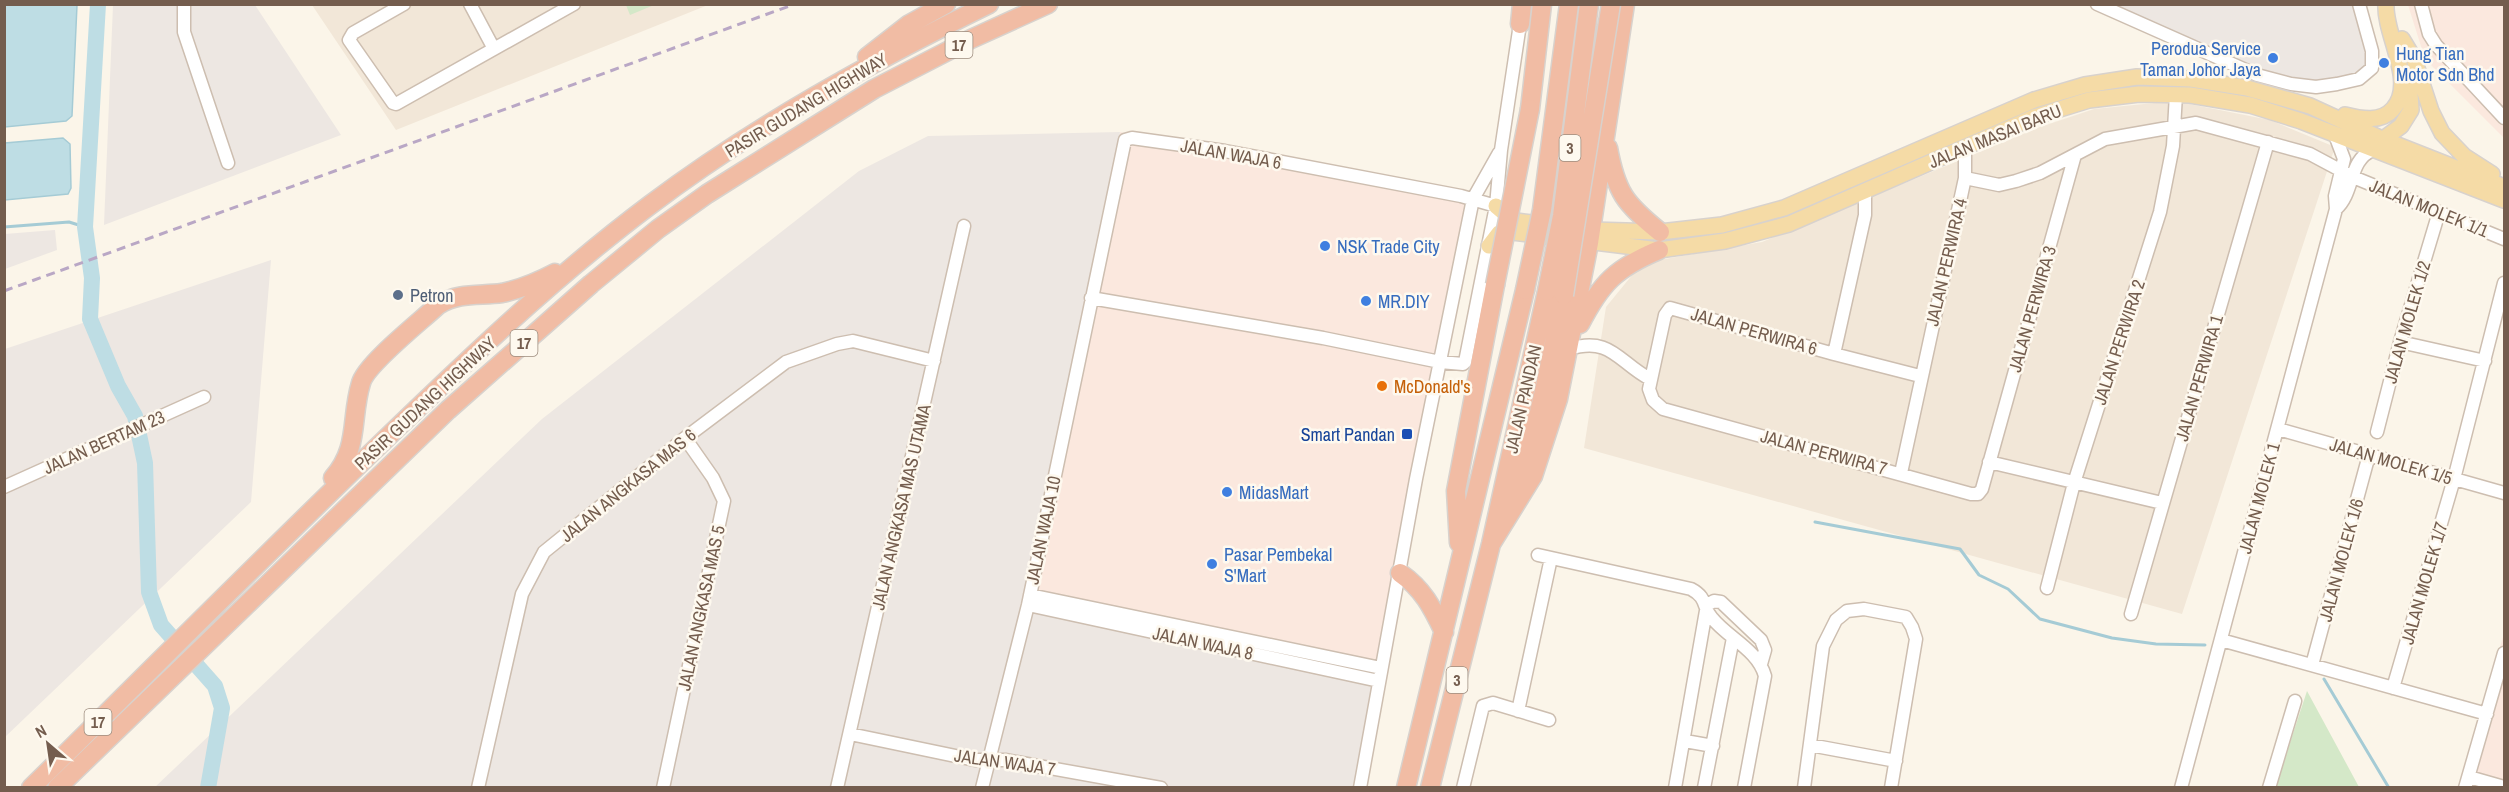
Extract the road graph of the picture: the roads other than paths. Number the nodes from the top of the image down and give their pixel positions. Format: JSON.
{"nodes":[{"id":1,"x":184,"y":4,"type":"edge"},
{"id":2,"x":404,"y":4,"type":"edge"},
{"id":3,"x":470,"y":4,"type":"edge"},
{"id":4,"x":574,"y":4,"type":"edge"},
{"id":5,"x":946,"y":4,"type":"edge"},
{"id":6,"x":989,"y":4,"type":"edge"},
{"id":7,"x":1522,"y":4,"type":"edge"},
{"id":8,"x":1542,"y":4,"type":"edge"},
{"id":9,"x":1569,"y":4,"type":"edge"},
{"id":10,"x":1589,"y":4,"type":"edge"},
{"id":11,"x":1611,"y":4,"type":"edge"},
{"id":12,"x":1625,"y":4,"type":"edge"},
{"id":13,"x":2097,"y":4,"type":"edge"},
{"id":14,"x":2359,"y":4,"type":"edge"},
{"id":15,"x":2389,"y":4,"type":"edge"},
{"id":16,"x":2421,"y":4,"type":"edge"},
{"id":17,"x":1048,"y":5,"type":"edge"},
{"id":18,"x":1520,"y":24,"type":"joint"},
{"id":19,"x":2402,"y":39,"type":"junction"},
{"id":20,"x":494,"y":49,"type":"junction"},
{"id":21,"x":828,"y":88,"type":"junction"},
{"id":22,"x":2176,"y":94,"type":"junction"},
{"id":23,"x":2310,"y":106,"type":"junction"},
{"id":24,"x":2505,"y":118,"type":"edge"},
{"id":25,"x":2175,"y":125,"type":"junction"},
{"id":26,"x":1605,"y":132,"type":"junction"},
{"id":27,"x":2335,"y":135,"type":"junction"},
{"id":28,"x":2268,"y":142,"type":"junction"},
{"id":29,"x":2377,"y":144,"type":"junction"},
{"id":30,"x":1965,"y":147,"type":"junction"},
{"id":31,"x":1501,"y":150,"type":"junction"},
{"id":32,"x":2075,"y":155,"type":"junction"},
{"id":33,"x":228,"y":163,"type":"dead end"},
{"id":34,"x":2347,"y":175,"type":"junction"},
{"id":35,"x":1965,"y":178,"type":"junction"},
{"id":36,"x":2505,"y":182,"type":"edge"},
{"id":37,"x":1483,"y":183,"type":"junction"},
{"id":38,"x":2505,"y":187,"type":"edge"},
{"id":39,"x":1865,"y":190,"type":"junction"},
{"id":40,"x":1473,"y":199,"type":"junction"},
{"id":41,"x":1497,"y":199,"type":"junction"},
{"id":42,"x":2505,"y":200,"type":"edge"},
{"id":43,"x":2439,"y":212,"type":"junction"},
{"id":44,"x":964,"y":226,"type":"dead end"},
{"id":45,"x":1590,"y":236,"type":"junction"},
{"id":46,"x":2505,"y":239,"type":"edge"},
{"id":47,"x":1659,"y":241,"type":"junction"},
{"id":48,"x":1489,"y":246,"type":"junction"},
{"id":49,"x":583,"y":257,"type":"junction"},
{"id":50,"x":2505,"y":284,"type":"edge"},
{"id":51,"x":1556,"y":293,"type":"junction"},
{"id":52,"x":1091,"y":298,"type":"junction"},
{"id":53,"x":2400,"y":342,"type":"junction"},
{"id":54,"x":1570,"y":345,"type":"junction"},
{"id":55,"x":1834,"y":354,"type":"junction"},
{"id":56,"x":934,"y":361,"type":"junction"},
{"id":57,"x":2484,"y":361,"type":"junction"},
{"id":58,"x":1440,"y":362,"type":"junction"},
{"id":59,"x":1920,"y":376,"type":"junction"},
{"id":60,"x":1649,"y":384,"type":"junction"},
{"id":61,"x":204,"y":397,"type":"dead end"},
{"id":62,"x":2278,"y":429,"type":"junction"},
{"id":63,"x":2377,"y":432,"type":"dead end"},
{"id":64,"x":684,"y":438,"type":"junction"},
{"id":65,"x":2369,"y":455,"type":"junction"},
{"id":66,"x":1989,"y":462,"type":"junction"},
{"id":67,"x":1901,"y":473,"type":"junction"},
{"id":68,"x":2454,"y":479,"type":"junction"},
{"id":69,"x":2074,"y":483,"type":"junction"},
{"id":70,"x":4,"y":487,"type":"edge"},
{"id":71,"x":2505,"y":493,"type":"edge"},
{"id":72,"x":2162,"y":503,"type":"junction"},
{"id":73,"x":1491,"y":544,"type":"junction"},
{"id":74,"x":273,"y":548,"type":"junction"},
{"id":75,"x":1538,"y":555,"type":"dead end"},
{"id":76,"x":1551,"y":558,"type":"junction"},
{"id":77,"x":1460,"y":566,"type":"junction"},
{"id":78,"x":1400,"y":573,"type":"junction"},
{"id":79,"x":2047,"y":588,"type":"dead end"},
{"id":80,"x":1029,"y":600,"type":"junction"},
{"id":81,"x":1707,"y":605,"type":"junction"},
{"id":82,"x":2131,"y":614,"type":"dead end"},
{"id":83,"x":1444,"y":632,"type":"junction"},
{"id":84,"x":1733,"y":638,"type":"junction"},
{"id":85,"x":2221,"y":640,"type":"junction"},
{"id":86,"x":2505,"y":653,"type":"edge"},
{"id":87,"x":1761,"y":664,"type":"junction"},
{"id":88,"x":2312,"y":665,"type":"junction"},
{"id":89,"x":1381,"y":668,"type":"junction"},
{"id":90,"x":1379,"y":681,"type":"junction"},
{"id":91,"x":2393,"y":688,"type":"junction"},
{"id":92,"x":2295,"y":701,"type":"dead end"},
{"id":93,"x":1518,"y":711,"type":"junction"},
{"id":94,"x":2487,"y":714,"type":"junction"},
{"id":95,"x":1549,"y":720,"type":"dead end"},
{"id":96,"x":850,"y":734,"type":"junction"},
{"id":97,"x":1685,"y":741,"type":"junction"},
{"id":98,"x":1810,"y":745,"type":"junction"},
{"id":99,"x":1713,"y":746,"type":"junction"},
{"id":100,"x":988,"y":760,"type":"junction"},
{"id":101,"x":1896,"y":761,"type":"junction"},
{"id":102,"x":2467,"y":782,"type":"edge"},
{"id":103,"x":2505,"y":787,"type":"edge"},
{"id":104,"x":31,"y":788,"type":"edge"},
{"id":105,"x":57,"y":788,"type":"edge"},
{"id":106,"x":478,"y":788,"type":"edge"},
{"id":107,"x":663,"y":788,"type":"edge"},
{"id":108,"x":837,"y":788,"type":"edge"},
{"id":109,"x":982,"y":788,"type":"edge"},
{"id":110,"x":1161,"y":788,"type":"edge"},
{"id":111,"x":1360,"y":788,"type":"edge"},
{"id":112,"x":1406,"y":788,"type":"edge"},
{"id":113,"x":1430,"y":788,"type":"edge"},
{"id":114,"x":1463,"y":788,"type":"edge"},
{"id":115,"x":1675,"y":788,"type":"edge"},
{"id":116,"x":1704,"y":788,"type":"edge"},
{"id":117,"x":1744,"y":788,"type":"edge"},
{"id":118,"x":1804,"y":788,"type":"edge"},
{"id":119,"x":1892,"y":788,"type":"edge"},
{"id":120,"x":2181,"y":788,"type":"edge"},
{"id":121,"x":2269,"y":788,"type":"edge"}],
"edges":[{"from":1,"to":33,"type":"street"},
{"from":2,"to":20,"type":"street"},
{"from":3,"to":20,"type":"street"},
{"from":4,"to":20,"type":"street"},
{"from":5,"to":21,"type":"highway"},
{"from":6,"to":21,"type":"highway","name":"PASIR GUDANG HIGHWAY","number":"17"},
{"from":7,"to":18,"type":"highway"},
{"from":8,"to":77,"type":"highway","bridge":true},
{"from":9,"to":77,"type":"highway","name":"JALAN PANDAN","number":"3","bridge":true},
{"from":10,"to":51,"type":"highway","name":"JALAN PANDAN","number":"3","bridge":true},
{"from":11,"to":51,"type":"highway","bridge":true},
{"from":12,"to":26,"type":"highway"},
{"from":13,"to":14,"type":"street"},
{"from":15,"to":19,"type":"main road"},
{"from":15,"to":23,"type":"main road"},
{"from":16,"to":24,"type":"street"},
{"from":17,"to":105,"type":"highway","name":"PASIR GUDANG HIGHWAY","number":"17"},
{"from":18,"to":31,"type":"street"},
{"from":19,"to":29,"type":"main road"},
{"from":19,"to":36,"type":"main road"},
{"from":21,"to":49,"type":"highway","name":"PASIR GUDANG HIGHWAY","number":"17"},
{"from":22,"to":25,"type":"street","name":"JALAN PERWIRA 2"},
{"from":22,"to":27,"type":"main road","name":"JALAN MASAI BARU"},
{"from":22,"to":30,"type":"main road","name":"JALAN MASAI BARU"},
{"from":23,"to":29,"type":"main road","name":"JALAN MASAI BARU"},
{"from":23,"to":47,"type":"main road","name":"JALAN MASAI BARU"},
{"from":25,"to":28,"type":"street","name":"JALAN MOLEK 1/1"},
{"from":25,"to":32,"type":"street","name":"JALAN MOLEK 1/1"},
{"from":25,"to":69,"type":"street","name":"JALAN PERWIRA 2"},
{"from":26,"to":45,"type":"highway"},
{"from":26,"to":47,"type":"highway"},
{"from":27,"to":29,"type":"main road","name":"JALAN MASAI BARU"},
{"from":27,"to":34,"type":"street","name":"JALAN MOLEK 1"},
{"from":28,"to":34,"type":"street","name":"JALAN MOLEK 1/1"},
{"from":28,"to":72,"type":"street","name":"JALAN PERWIRA 1"},
{"from":29,"to":34,"type":"street","name":"JALAN MOLEK 1"},
{"from":29,"to":38,"type":"main road","name":"JALAN MASAI BARU"},
{"from":29,"to":42,"type":"main road","name":"JALAN MASAI BARU"},
{"from":30,"to":35,"type":"street","name":"JALAN PERWIRA 4"},
{"from":30,"to":39,"type":"main road","name":"JALAN MASAI BARU"},
{"from":31,"to":37,"type":"street"},
{"from":31,"to":41,"type":"street"},
{"from":32,"to":35,"type":"street","name":"JALAN MOLEK 1/1"},
{"from":32,"to":66,"type":"street","name":"JALAN PERWIRA 3"},
{"from":34,"to":43,"type":"street","name":"JALAN MOLEK 1/1"},
{"from":34,"to":62,"type":"street","name":"JALAN MOLEK 1"},
{"from":35,"to":59,"type":"street","name":"JALAN PERWIRA 4"},
{"from":37,"to":40,"type":"street"},
{"from":37,"to":41,"type":"street"},
{"from":39,"to":47,"type":"main road","name":"JALAN MASAI BARU"},
{"from":39,"to":55,"type":"street"},
{"from":40,"to":41,"type":"street","name":"JALAN WAJA 6"},
{"from":40,"to":52,"type":"street","name":"JALAN WAJA 6"},
{"from":40,"to":58,"type":"street"},
{"from":41,"to":45,"type":"main road","name":"JALAN MASAI BARU"},
{"from":41,"to":48,"type":"street"},
{"from":43,"to":46,"type":"street","name":"JALAN MOLEK 1/1"},
{"from":43,"to":53,"type":"street","name":"JALAN MOLEK 1/2"},
{"from":44,"to":56,"type":"street","name":"JALAN ANGKASA MAS UTAMA"},
{"from":45,"to":47,"type":"main road","name":"JALAN MASAI BARU"},
{"from":45,"to":48,"type":"main road","name":"JALAN MASAI BARU"},
{"from":45,"to":54,"type":"highway"},
{"from":47,"to":54,"type":"highway"},
{"from":48,"to":58,"type":"street"},
{"from":49,"to":74,"type":"highway","name":"PASIR GUDANG HIGHWAY","number":"17"},
{"from":49,"to":74,"type":"highway"},
{"from":50,"to":57,"type":"street","name":"JALAN MOLEK 1/7"},
{"from":51,"to":73,"type":"highway","name":"JALAN PANDAN","number":"3"},
{"from":52,"to":58,"type":"street"},
{"from":52,"to":80,"type":"street","name":"JALAN WAJA 10"},
{"from":53,"to":57,"type":"street"},
{"from":53,"to":63,"type":"street","name":"JALAN MOLEK 1/2"},
{"from":54,"to":60,"type":"street","name":"JALAN PERWIRA 7"},
{"from":54,"to":73,"type":"highway"},
{"from":55,"to":59,"type":"street","name":"JALAN PERWIRA 6"},
{"from":55,"to":60,"type":"street","name":"JALAN PERWIRA 6"},
{"from":56,"to":64,"type":"street","name":"JALAN ANGKASA MAS 6"},
{"from":56,"to":96,"type":"street","name":"JALAN ANGKASA MAS UTAMA"},
{"from":57,"to":68,"type":"street","name":"JALAN MOLEK 1/7"},
{"from":58,"to":78,"type":"street"},
{"from":59,"to":67,"type":"street"},
{"from":60,"to":67,"type":"street","name":"JALAN PERWIRA 7"},
{"from":61,"to":70,"type":"street","name":"JALAN BERTAM 23"},
{"from":62,"to":65,"type":"street","name":"JALAN MOLEK 1/5"},
{"from":62,"to":85,"type":"street","name":"JALAN MOLEK 1"},
{"from":64,"to":106,"type":"street","name":"JALAN ANGKASA MAS 6"},
{"from":64,"to":107,"type":"street","name":"JALAN ANGKASA MAS 5"},
{"from":65,"to":68,"type":"street","name":"JALAN MOLEK 1/5"},
{"from":65,"to":88,"type":"street","name":"JALAN MOLEK 1/6"},
{"from":66,"to":67,"type":"street","name":"JALAN PERWIRA 7"},
{"from":66,"to":69,"type":"street"},
{"from":68,"to":71,"type":"street","name":"JALAN MOLEK 1/5"},
{"from":68,"to":91,"type":"street","name":"JALAN MOLEK 1/7"},
{"from":69,"to":72,"type":"street"},
{"from":69,"to":79,"type":"street","name":"JALAN PERWIRA 2"},
{"from":72,"to":82,"type":"street","name":"JALAN PERWIRA 1"},
{"from":73,"to":113,"type":"highway","name":"JALAN PANDAN","number":"3"},
{"from":74,"to":104,"type":"highway","name":"PASIR GUDANG HIGHWAY","number":"17"},
{"from":75,"to":76,"type":"street"},
{"from":76,"to":81,"type":"street"},
{"from":76,"to":93,"type":"street"},
{"from":77,"to":83,"type":"highway","name":"JALAN PANDAN","number":"3"},
{"from":78,"to":83,"type":"highway"},
{"from":78,"to":89,"type":"street"},
{"from":80,"to":89,"type":"street","name":"JALAN WAJA 8"},
{"from":80,"to":90,"type":"street","name":"JALAN WAJA 8"},
{"from":80,"to":100,"type":"street","name":"JALAN WAJA 10"},
{"from":81,"to":84,"type":"street"},
{"from":81,"to":87,"type":"street"},
{"from":81,"to":97,"type":"street"},
{"from":83,"to":112,"type":"highway","name":"JALAN PANDAN","number":"3"},
{"from":84,"to":87,"type":"street"},
{"from":84,"to":99,"type":"street"},
{"from":85,"to":88,"type":"street"},
{"from":85,"to":120,"type":"street","name":"JALAN MOLEK 1"},
{"from":86,"to":94,"type":"street"},
{"from":87,"to":117,"type":"street"},
{"from":88,"to":91,"type":"street"},
{"from":89,"to":90,"type":"street"},
{"from":90,"to":111,"type":"street"},
{"from":91,"to":94,"type":"street"},
{"from":92,"to":121,"type":"street"},
{"from":93,"to":95,"type":"street"},
{"from":93,"to":114,"type":"street"},
{"from":94,"to":102,"type":"street"},
{"from":96,"to":100,"type":"street","name":"JALAN WAJA 7"},
{"from":96,"to":108,"type":"street","name":"JALAN ANGKASA MAS UTAMA"},
{"from":97,"to":99,"type":"street"},
{"from":97,"to":115,"type":"street"},
{"from":98,"to":101,"type":"street"},
{"from":98,"to":101,"type":"street"},
{"from":98,"to":118,"type":"street"},
{"from":99,"to":116,"type":"street"},
{"from":100,"to":109,"type":"street","name":"JALAN WAJA 10"},
{"from":100,"to":110,"type":"street","name":"JALAN WAJA 7"},
{"from":101,"to":119,"type":"street"},
{"from":102,"to":103,"type":"street"}]}
